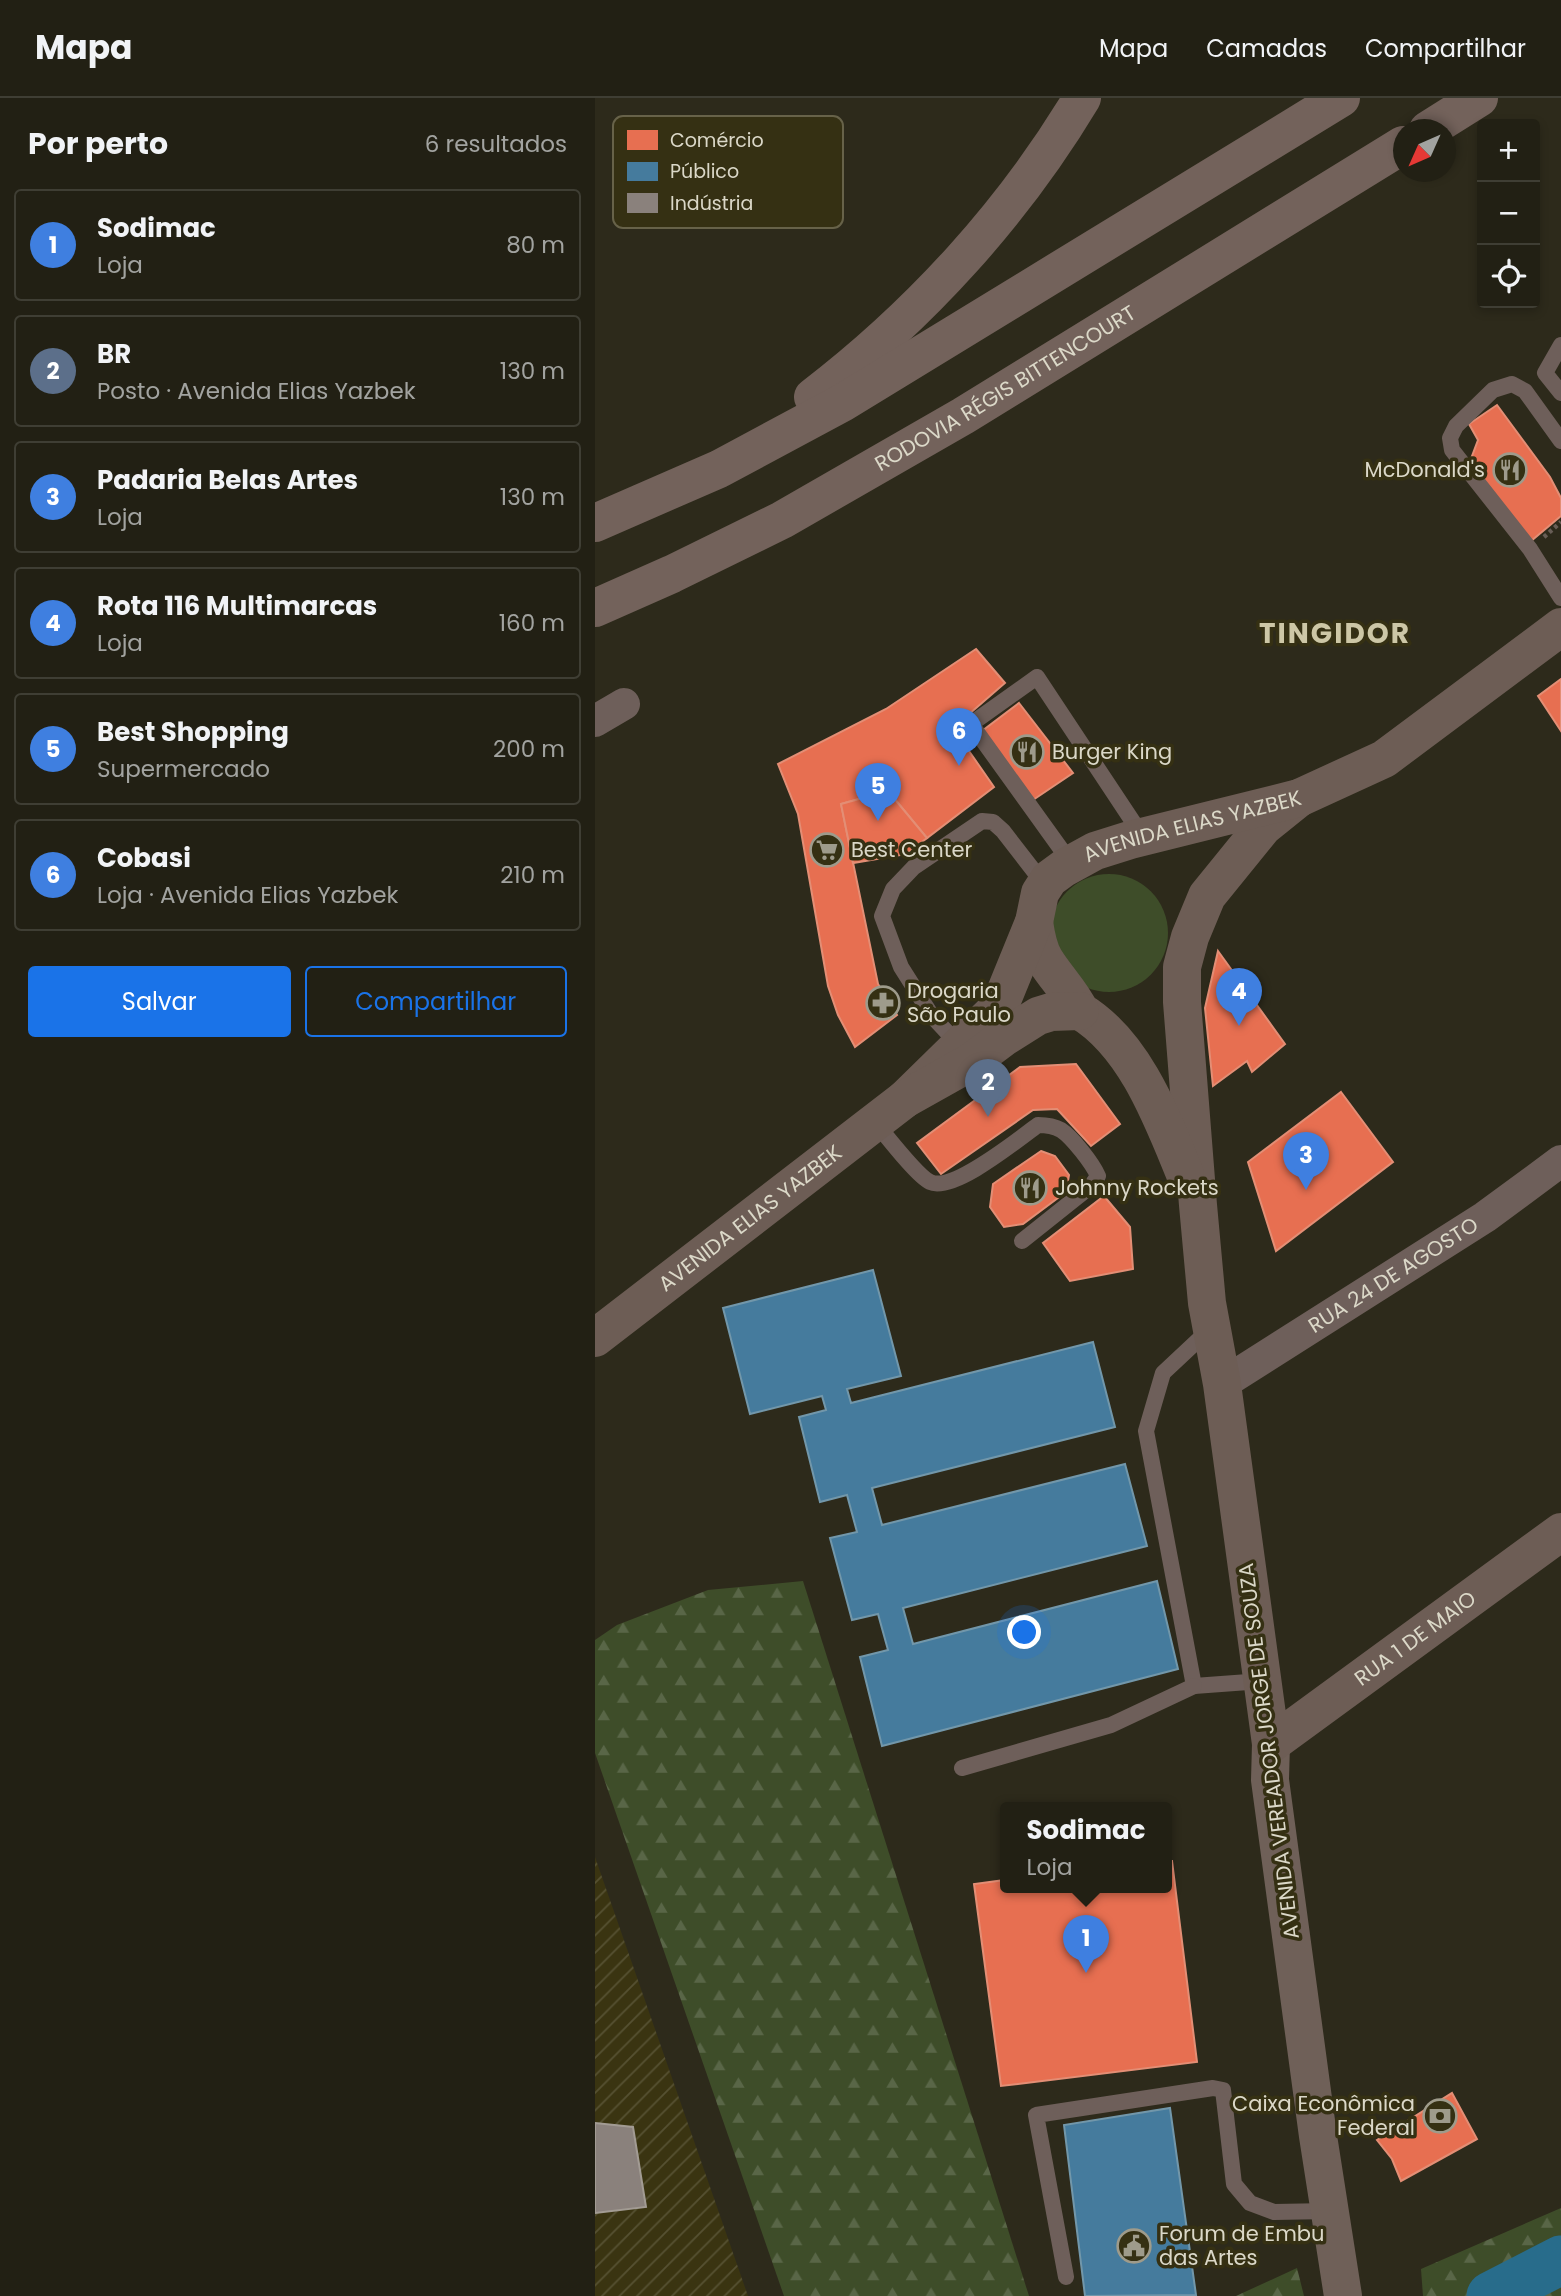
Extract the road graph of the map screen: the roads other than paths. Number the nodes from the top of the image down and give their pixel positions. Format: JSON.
{"nodes":[{"id":1,"x":1081,"y":98,"type":"edge"},
{"id":2,"x":1341,"y":98,"type":"edge"},
{"id":3,"x":1479,"y":98,"type":"edge"},
{"id":4,"x":1446,"y":119,"type":"edge"},
{"id":5,"x":1393,"y":151,"type":"edge"},
{"id":6,"x":1561,"y":345,"type":"edge"},
{"id":7,"x":1561,"y":393,"type":"edge"},
{"id":8,"x":1561,"y":441,"type":"edge"},
{"id":9,"x":719,"y":469,"type":"junction"},
{"id":10,"x":595,"y":523,"type":"edge"},
{"id":11,"x":1561,"y":598,"type":"edge"},
{"id":12,"x":595,"y":608,"type":"edge"},
{"id":13,"x":1561,"y":627,"type":"edge"},
{"id":14,"x":624,"y":704,"type":"dead end"},
{"id":15,"x":595,"y":721,"type":"edge"},
{"id":16,"x":1299,"y":798,"type":"junction"},
{"id":17,"x":1143,"y":837,"type":"junction"},
{"id":18,"x":1058,"y":874,"type":"junction"},
{"id":19,"x":1034,"y":922,"type":"junction"},
{"id":20,"x":1080,"y":1011,"type":"junction"},
{"id":21,"x":960,"y":1046,"type":"junction"},
{"id":22,"x":890,"y":1110,"type":"junction"},
{"id":23,"x":1561,"y":1161,"type":"edge"},
{"id":24,"x":1198,"y":1205,"type":"junction"},
{"id":25,"x":1022,"y":1241,"type":"dead end"},
{"id":26,"x":1211,"y":1328,"type":"junction"},
{"id":27,"x":595,"y":1338,"type":"edge"},
{"id":28,"x":1222,"y":1384,"type":"junction"},
{"id":29,"x":1561,"y":1532,"type":"edge"},
{"id":30,"x":1262,"y":1681,"type":"junction"},
{"id":31,"x":1194,"y":1686,"type":"junction"},
{"id":32,"x":1327,"y":1703,"type":"junction"},
{"id":33,"x":1271,"y":1744,"type":"junction"},
{"id":34,"x":962,"y":1768,"type":"dead end"},
{"id":35,"x":1330,"y":2211,"type":"junction"},
{"id":36,"x":1066,"y":2277,"type":"dead end"},
{"id":37,"x":1341,"y":2282,"type":"edge"}],
"edges":[{"from":1,"to":9,"type":"highway"},
{"from":2,"to":9,"type":"highway"},
{"from":3,"to":4,"type":"highway"},
{"from":5,"to":12,"type":"highway","name":"RODOVIA RÉGIS BITTENCOURT"},
{"from":6,"to":7,"type":"lane"},
{"from":8,"to":11,"type":"lane"},
{"from":9,"to":10,"type":"highway"},
{"from":13,"to":16,"type":"main road","name":"AVENIDA ELIAS YAZBEK"},
{"from":14,"to":15,"type":"street"},
{"from":16,"to":17,"type":"main road","name":"AVENIDA ELIAS YAZBEK"},
{"from":16,"to":24,"type":"main road","name":"AVENIDA VEREADOR JORGE DE SOUZA"},
{"from":17,"to":18,"type":"main road","name":"AVENIDA ELIAS YAZBEK"},
{"from":17,"to":18,"type":"lane"},
{"from":18,"to":19,"type":"main road","name":"AVENIDA ELIAS YAZBEK"},
{"from":18,"to":21,"type":"lane"},
{"from":19,"to":20,"type":"main road","name":"AVENIDA VEREADOR JORGE DE SOUZA"},
{"from":19,"to":21,"type":"main road","name":"AVENIDA ELIAS YAZBEK"},
{"from":20,"to":22,"type":"main road","name":"AVENIDA ELIAS YAZBEK"},
{"from":20,"to":24,"type":"main road","name":"AVENIDA VEREADOR JORGE DE SOUZA"},
{"from":21,"to":22,"type":"main road","name":"AVENIDA ELIAS YAZBEK"},
{"from":22,"to":25,"type":"lane"},
{"from":22,"to":27,"type":"main road","name":"AVENIDA ELIAS YAZBEK"},
{"from":23,"to":28,"type":"street","name":"RUA 24 DE AGOSTO"},
{"from":24,"to":26,"type":"main road","name":"AVENIDA VEREADOR JORGE DE SOUZA"},
{"from":26,"to":28,"type":"main road","name":"AVENIDA VEREADOR JORGE DE SOUZA"},
{"from":26,"to":31,"type":"lane"},
{"from":28,"to":30,"type":"main road","name":"AVENIDA VEREADOR JORGE DE SOUZA"},
{"from":29,"to":32,"type":"main road","name":"RUA 1 DE MAIO"},
{"from":30,"to":31,"type":"lane"},
{"from":30,"to":32,"type":"main road"},
{"from":30,"to":33,"type":"main road","name":"AVENIDA VEREADOR JORGE DE SOUZA"},
{"from":31,"to":34,"type":"lane"},
{"from":32,"to":33,"type":"main road","name":"RUA 1 DE MAIO"},
{"from":33,"to":35,"type":"main road","name":"AVENIDA VEREADOR JORGE DE SOUZA"},
{"from":35,"to":36,"type":"lane"},
{"from":35,"to":37,"type":"main road","name":"AVENIDA VEREADOR JORGE DE SOUZA"}]}
